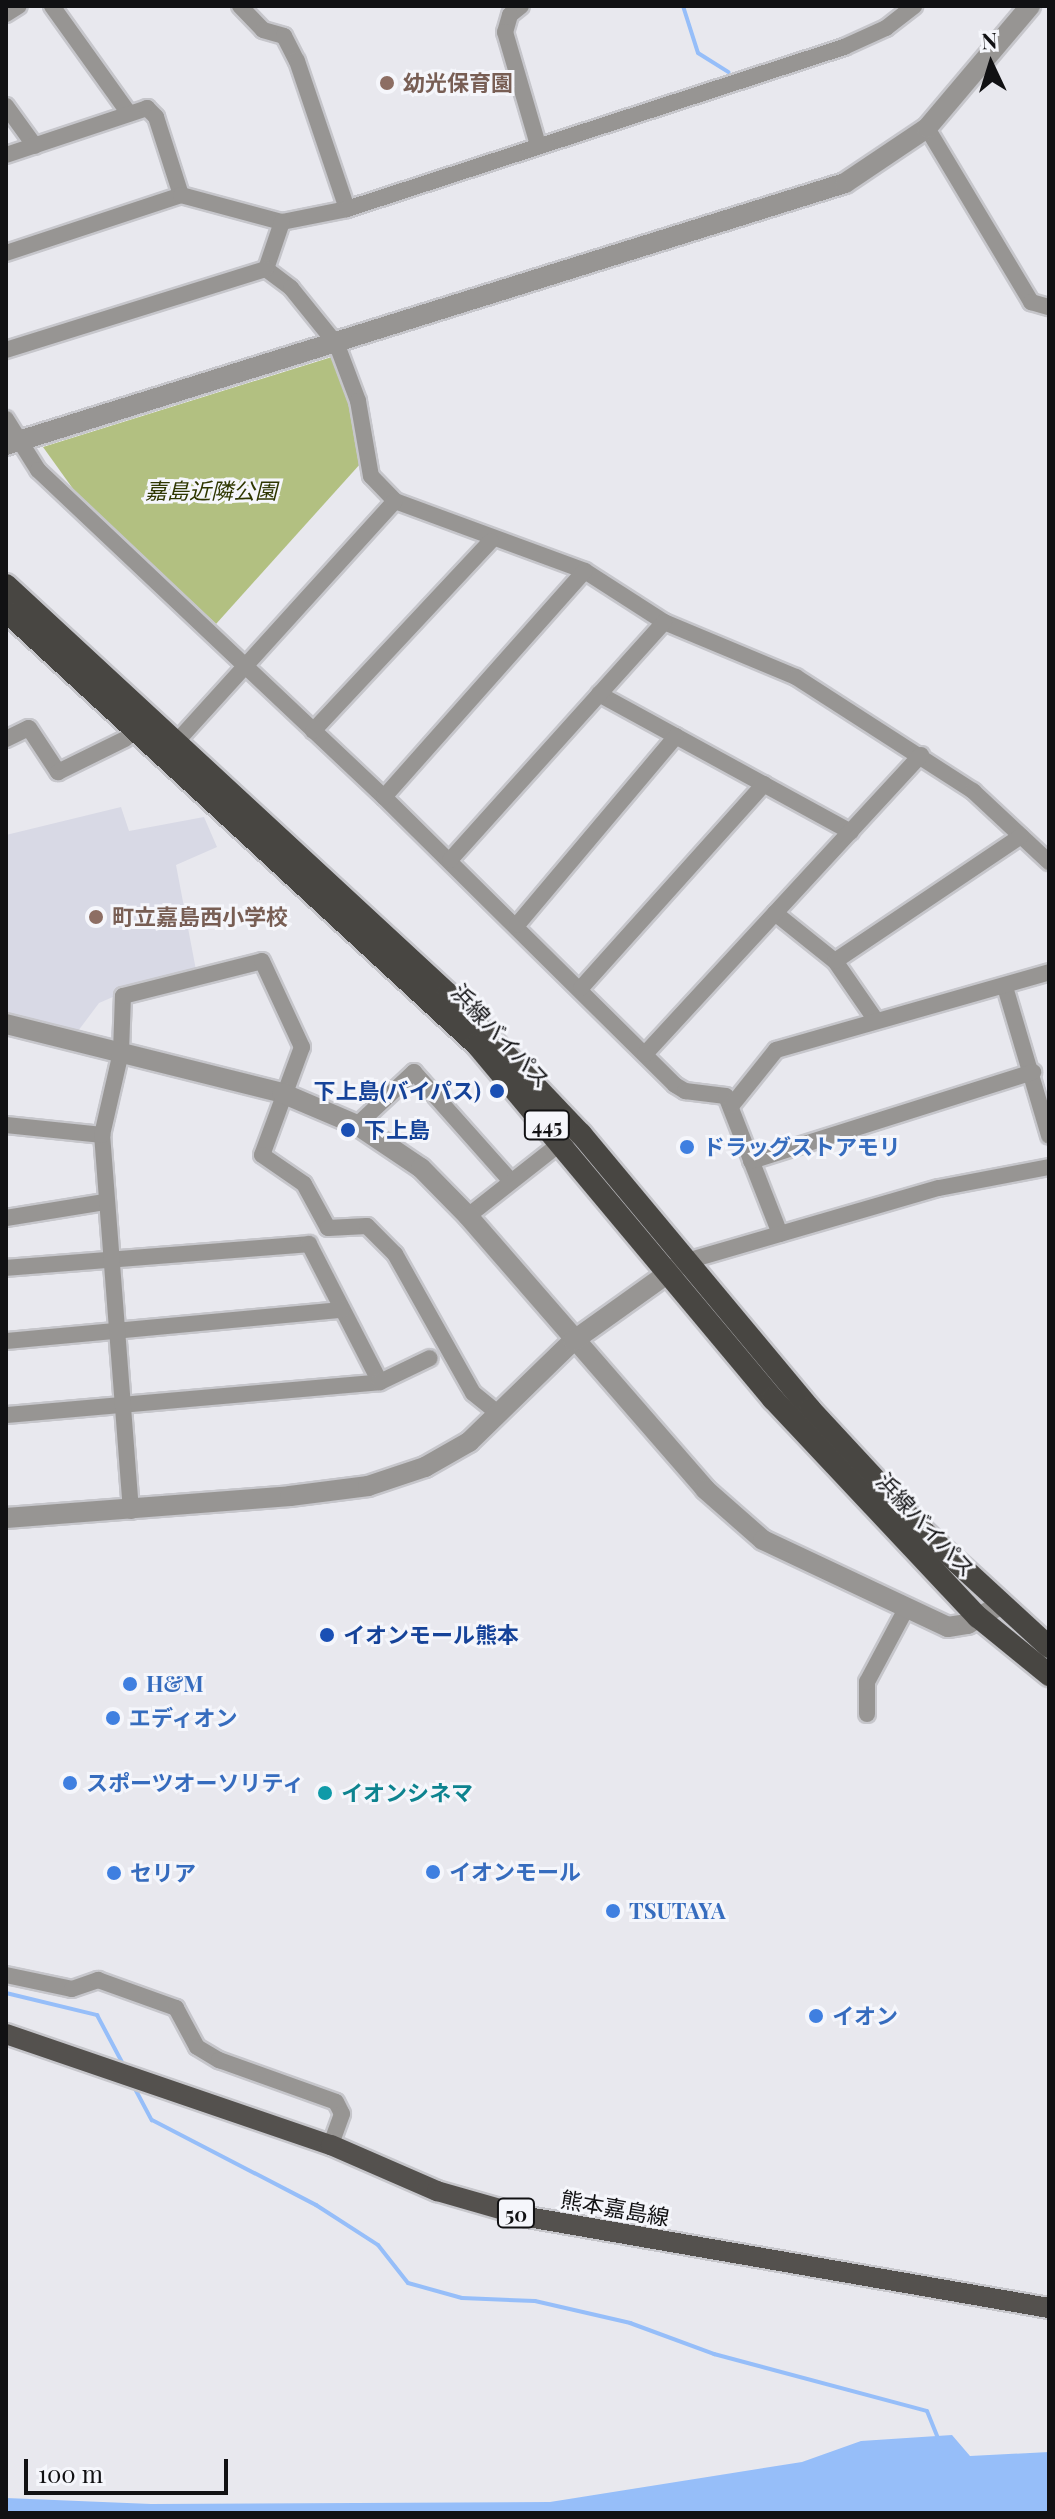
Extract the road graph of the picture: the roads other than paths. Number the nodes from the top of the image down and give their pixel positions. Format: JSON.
{"nodes":[{"id":1,"x":19,"y":6,"type":"edge"},
{"id":2,"x":52,"y":6,"type":"edge"},
{"id":3,"x":240,"y":6,"type":"edge"},
{"id":4,"x":521,"y":6,"type":"edge"},
{"id":5,"x":914,"y":6,"type":"edge"},
{"id":6,"x":1030,"y":6,"type":"edge"},
{"id":7,"x":6,"y":14,"type":"edge"},
{"id":8,"x":6,"y":106,"type":"edge"},
{"id":9,"x":128,"y":112,"type":"junction"},
{"id":10,"x":927,"y":128,"type":"junction"},
{"id":11,"x":538,"y":145,"type":"junction"},
{"id":12,"x":35,"y":146,"type":"junction"},
{"id":13,"x":6,"y":155,"type":"edge"},
{"id":14,"x":181,"y":195,"type":"junction"},
{"id":15,"x":347,"y":209,"type":"junction"},
{"id":16,"x":282,"y":222,"type":"junction"},
{"id":17,"x":6,"y":253,"type":"edge"},
{"id":18,"x":266,"y":269,"type":"junction"},
{"id":19,"x":1049,"y":307,"type":"edge"},
{"id":20,"x":337,"y":345,"type":"junction"},
{"id":21,"x":6,"y":350,"type":"edge"},
{"id":22,"x":6,"y":419,"type":"edge"},
{"id":23,"x":11,"y":444,"type":"edge"},
{"id":24,"x":395,"y":501,"type":"junction"},
{"id":25,"x":491,"y":541,"type":"junction"},
{"id":26,"x":585,"y":571,"type":"junction"},
{"id":27,"x":6,"y":585,"type":"edge"},
{"id":28,"x":6,"y":611,"type":"edge"},
{"id":29,"x":664,"y":622,"type":"junction"},
{"id":30,"x":246,"y":669,"type":"junction"},
{"id":31,"x":599,"y":694,"type":"junction"},
{"id":32,"x":313,"y":731,"type":"junction"},
{"id":33,"x":676,"y":736,"type":"junction"},
{"id":34,"x":6,"y":739,"type":"edge"},
{"id":35,"x":125,"y":739,"type":"dead end"},
{"id":36,"x":170,"y":749,"type":"junction"},
{"id":37,"x":921,"y":755,"type":"junction"},
{"id":38,"x":764,"y":784,"type":"junction"},
{"id":39,"x":384,"y":797,"type":"junction"},
{"id":40,"x":851,"y":832,"type":"junction"},
{"id":41,"x":1021,"y":836,"type":"junction"},
{"id":42,"x":450,"y":860,"type":"junction"},
{"id":43,"x":1049,"y":862,"type":"edge"},
{"id":44,"x":775,"y":913,"type":"junction"},
{"id":45,"x":517,"y":925,"type":"junction"},
{"id":46,"x":835,"y":961,"type":"junction"},
{"id":47,"x":1049,"y":972,"type":"edge"},
{"id":48,"x":1005,"y":987,"type":"junction"},
{"id":49,"x":581,"y":988,"type":"junction"},
{"id":50,"x":875,"y":1019,"type":"junction"},
{"id":51,"x":6,"y":1024,"type":"edge"},
{"id":52,"x":121,"y":1052,"type":"junction"},
{"id":53,"x":645,"y":1054,"type":"junction"},
{"id":54,"x":1033,"y":1072,"type":"junction"},
{"id":55,"x":282,"y":1093,"type":"junction"},
{"id":56,"x":732,"y":1105,"type":"junction"},
{"id":57,"x":6,"y":1125,"type":"edge"},
{"id":58,"x":357,"y":1125,"type":"junction"},
{"id":59,"x":102,"y":1135,"type":"junction"},
{"id":60,"x":1049,"y":1136,"type":"edge"},
{"id":61,"x":571,"y":1137,"type":"junction"},
{"id":62,"x":751,"y":1161,"type":"junction"},
{"id":63,"x":1049,"y":1167,"type":"edge"},
{"id":64,"x":510,"y":1180,"type":"junction"},
{"id":65,"x":105,"y":1202,"type":"junction"},
{"id":66,"x":468,"y":1216,"type":"junction"},
{"id":67,"x":6,"y":1218,"type":"edge"},
{"id":68,"x":780,"y":1234,"type":"junction"},
{"id":69,"x":110,"y":1260,"type":"junction"},
{"id":70,"x":687,"y":1261,"type":"junction"},
{"id":71,"x":6,"y":1268,"type":"edge"},
{"id":72,"x":665,"y":1272,"type":"junction"},
{"id":73,"x":342,"y":1310,"type":"junction"},
{"id":74,"x":116,"y":1332,"type":"junction"},
{"id":75,"x":6,"y":1341,"type":"edge"},
{"id":76,"x":573,"y":1341,"type":"junction"},
{"id":77,"x":430,"y":1358,"type":"dead end"},
{"id":78,"x":380,"y":1382,"type":"junction"},
{"id":79,"x":122,"y":1404,"type":"junction"},
{"id":80,"x":498,"y":1413,"type":"junction"},
{"id":81,"x":6,"y":1415,"type":"edge"},
{"id":82,"x":131,"y":1511,"type":"junction"},
{"id":83,"x":6,"y":1518,"type":"edge"},
{"id":84,"x":1000,"y":1605,"type":"junction"},
{"id":85,"x":906,"y":1609,"type":"junction"},
{"id":86,"x":978,"y":1617,"type":"junction"},
{"id":87,"x":1049,"y":1647,"type":"edge"},
{"id":88,"x":1049,"y":1675,"type":"edge"},
{"id":89,"x":867,"y":1714,"type":"dead end"},
{"id":90,"x":6,"y":1975,"type":"edge"},
{"id":91,"x":6,"y":2031,"type":"edge"},
{"id":92,"x":331,"y":2145,"type":"junction"},
{"id":93,"x":1049,"y":2308,"type":"edge"}],
"edges":[{"from":1,"to":7,"type":"street"},
{"from":2,"to":9,"type":"street"},
{"from":3,"to":15,"type":"street"},
{"from":4,"to":11,"type":"street"},
{"from":5,"to":11,"type":"street"},
{"from":6,"to":10,"type":"street"},
{"from":8,"to":12,"type":"street"},
{"from":9,"to":12,"type":"street"},
{"from":9,"to":14,"type":"street"},
{"from":10,"to":19,"type":"street"},
{"from":10,"to":20,"type":"street"},
{"from":11,"to":15,"type":"street"},
{"from":12,"to":13,"type":"street"},
{"from":14,"to":16,"type":"street"},
{"from":14,"to":17,"type":"street"},
{"from":15,"to":16,"type":"street"},
{"from":16,"to":18,"type":"street"},
{"from":18,"to":20,"type":"street"},
{"from":18,"to":21,"type":"street"},
{"from":20,"to":23,"type":"street"},
{"from":20,"to":24,"type":"street"},
{"from":22,"to":23,"type":"street"},
{"from":23,"to":30,"type":"street"},
{"from":24,"to":25,"type":"street"},
{"from":24,"to":30,"type":"street"},
{"from":25,"to":26,"type":"street"},
{"from":25,"to":32,"type":"street"},
{"from":26,"to":29,"type":"street"},
{"from":26,"to":39,"type":"street"},
{"from":27,"to":36,"type":"highway","name":"浜線バイパス","number":"445"},
{"from":28,"to":36,"type":"highway","name":"浜線バイパス","number":"445"},
{"from":29,"to":31,"type":"street"},
{"from":29,"to":37,"type":"street"},
{"from":30,"to":32,"type":"street"},
{"from":30,"to":36,"type":"street"},
{"from":31,"to":33,"type":"street"},
{"from":31,"to":42,"type":"street"},
{"from":32,"to":39,"type":"street"},
{"from":33,"to":38,"type":"street"},
{"from":33,"to":45,"type":"street"},
{"from":34,"to":35,"type":"street"},
{"from":36,"to":61,"type":"highway","name":"浜線バイパス","number":"445"},
{"from":37,"to":40,"type":"street"},
{"from":37,"to":41,"type":"street"},
{"from":38,"to":40,"type":"street"},
{"from":38,"to":49,"type":"street"},
{"from":39,"to":42,"type":"street"},
{"from":40,"to":44,"type":"street"},
{"from":41,"to":43,"type":"street"},
{"from":41,"to":46,"type":"street"},
{"from":42,"to":45,"type":"street"},
{"from":44,"to":46,"type":"street"},
{"from":44,"to":53,"type":"street"},
{"from":45,"to":49,"type":"street"},
{"from":46,"to":50,"type":"street"},
{"from":47,"to":48,"type":"street"},
{"from":48,"to":50,"type":"street"},
{"from":48,"to":54,"type":"street"},
{"from":49,"to":53,"type":"street"},
{"from":50,"to":56,"type":"street"},
{"from":51,"to":52,"type":"street"},
{"from":52,"to":55,"type":"street"},
{"from":52,"to":55,"type":"street"},
{"from":52,"to":59,"type":"street"},
{"from":53,"to":56,"type":"street"},
{"from":54,"to":60,"type":"street"},
{"from":54,"to":62,"type":"street"},
{"from":55,"to":58,"type":"street"},
{"from":55,"to":80,"type":"street"},
{"from":56,"to":62,"type":"street"},
{"from":57,"to":59,"type":"street"},
{"from":58,"to":64,"type":"street"},
{"from":58,"to":66,"type":"street"},
{"from":59,"to":65,"type":"street"},
{"from":61,"to":64,"type":"street"},
{"from":61,"to":70,"type":"highway","name":"浜線バイパス","number":"445"},
{"from":61,"to":72,"type":"highway","name":"浜線バイパス","number":"445"},
{"from":62,"to":68,"type":"street"},
{"from":63,"to":68,"type":"street"},
{"from":64,"to":66,"type":"street"},
{"from":65,"to":67,"type":"street"},
{"from":65,"to":69,"type":"street"},
{"from":66,"to":76,"type":"street"},
{"from":68,"to":70,"type":"street"},
{"from":69,"to":71,"type":"street"},
{"from":69,"to":73,"type":"street"},
{"from":69,"to":74,"type":"street"},
{"from":70,"to":72,"type":"street"},
{"from":70,"to":84,"type":"highway","name":"浜線バイパス","number":"445"},
{"from":72,"to":76,"type":"street"},
{"from":72,"to":86,"type":"highway","name":"浜線バイパス","number":"445"},
{"from":73,"to":74,"type":"street"},
{"from":73,"to":78,"type":"street"},
{"from":74,"to":75,"type":"street"},
{"from":74,"to":79,"type":"street"},
{"from":76,"to":80,"type":"street"},
{"from":76,"to":85,"type":"street"},
{"from":77,"to":78,"type":"street"},
{"from":78,"to":79,"type":"street"},
{"from":79,"to":81,"type":"street"},
{"from":79,"to":82,"type":"street"},
{"from":80,"to":82,"type":"street"},
{"from":82,"to":83,"type":"street"},
{"from":84,"to":86,"type":"street"},
{"from":84,"to":87,"type":"highway","name":"浜線バイパス","number":"445"},
{"from":85,"to":86,"type":"street"},
{"from":85,"to":89,"type":"street"},
{"from":86,"to":88,"type":"highway","name":"浜線バイパス","number":"445"},
{"from":90,"to":92,"type":"street"},
{"from":91,"to":92,"type":"main road","name":"熊本嘉島線","number":"50"},
{"from":92,"to":93,"type":"main road","name":"熊本嘉島線","number":"50"}]}
